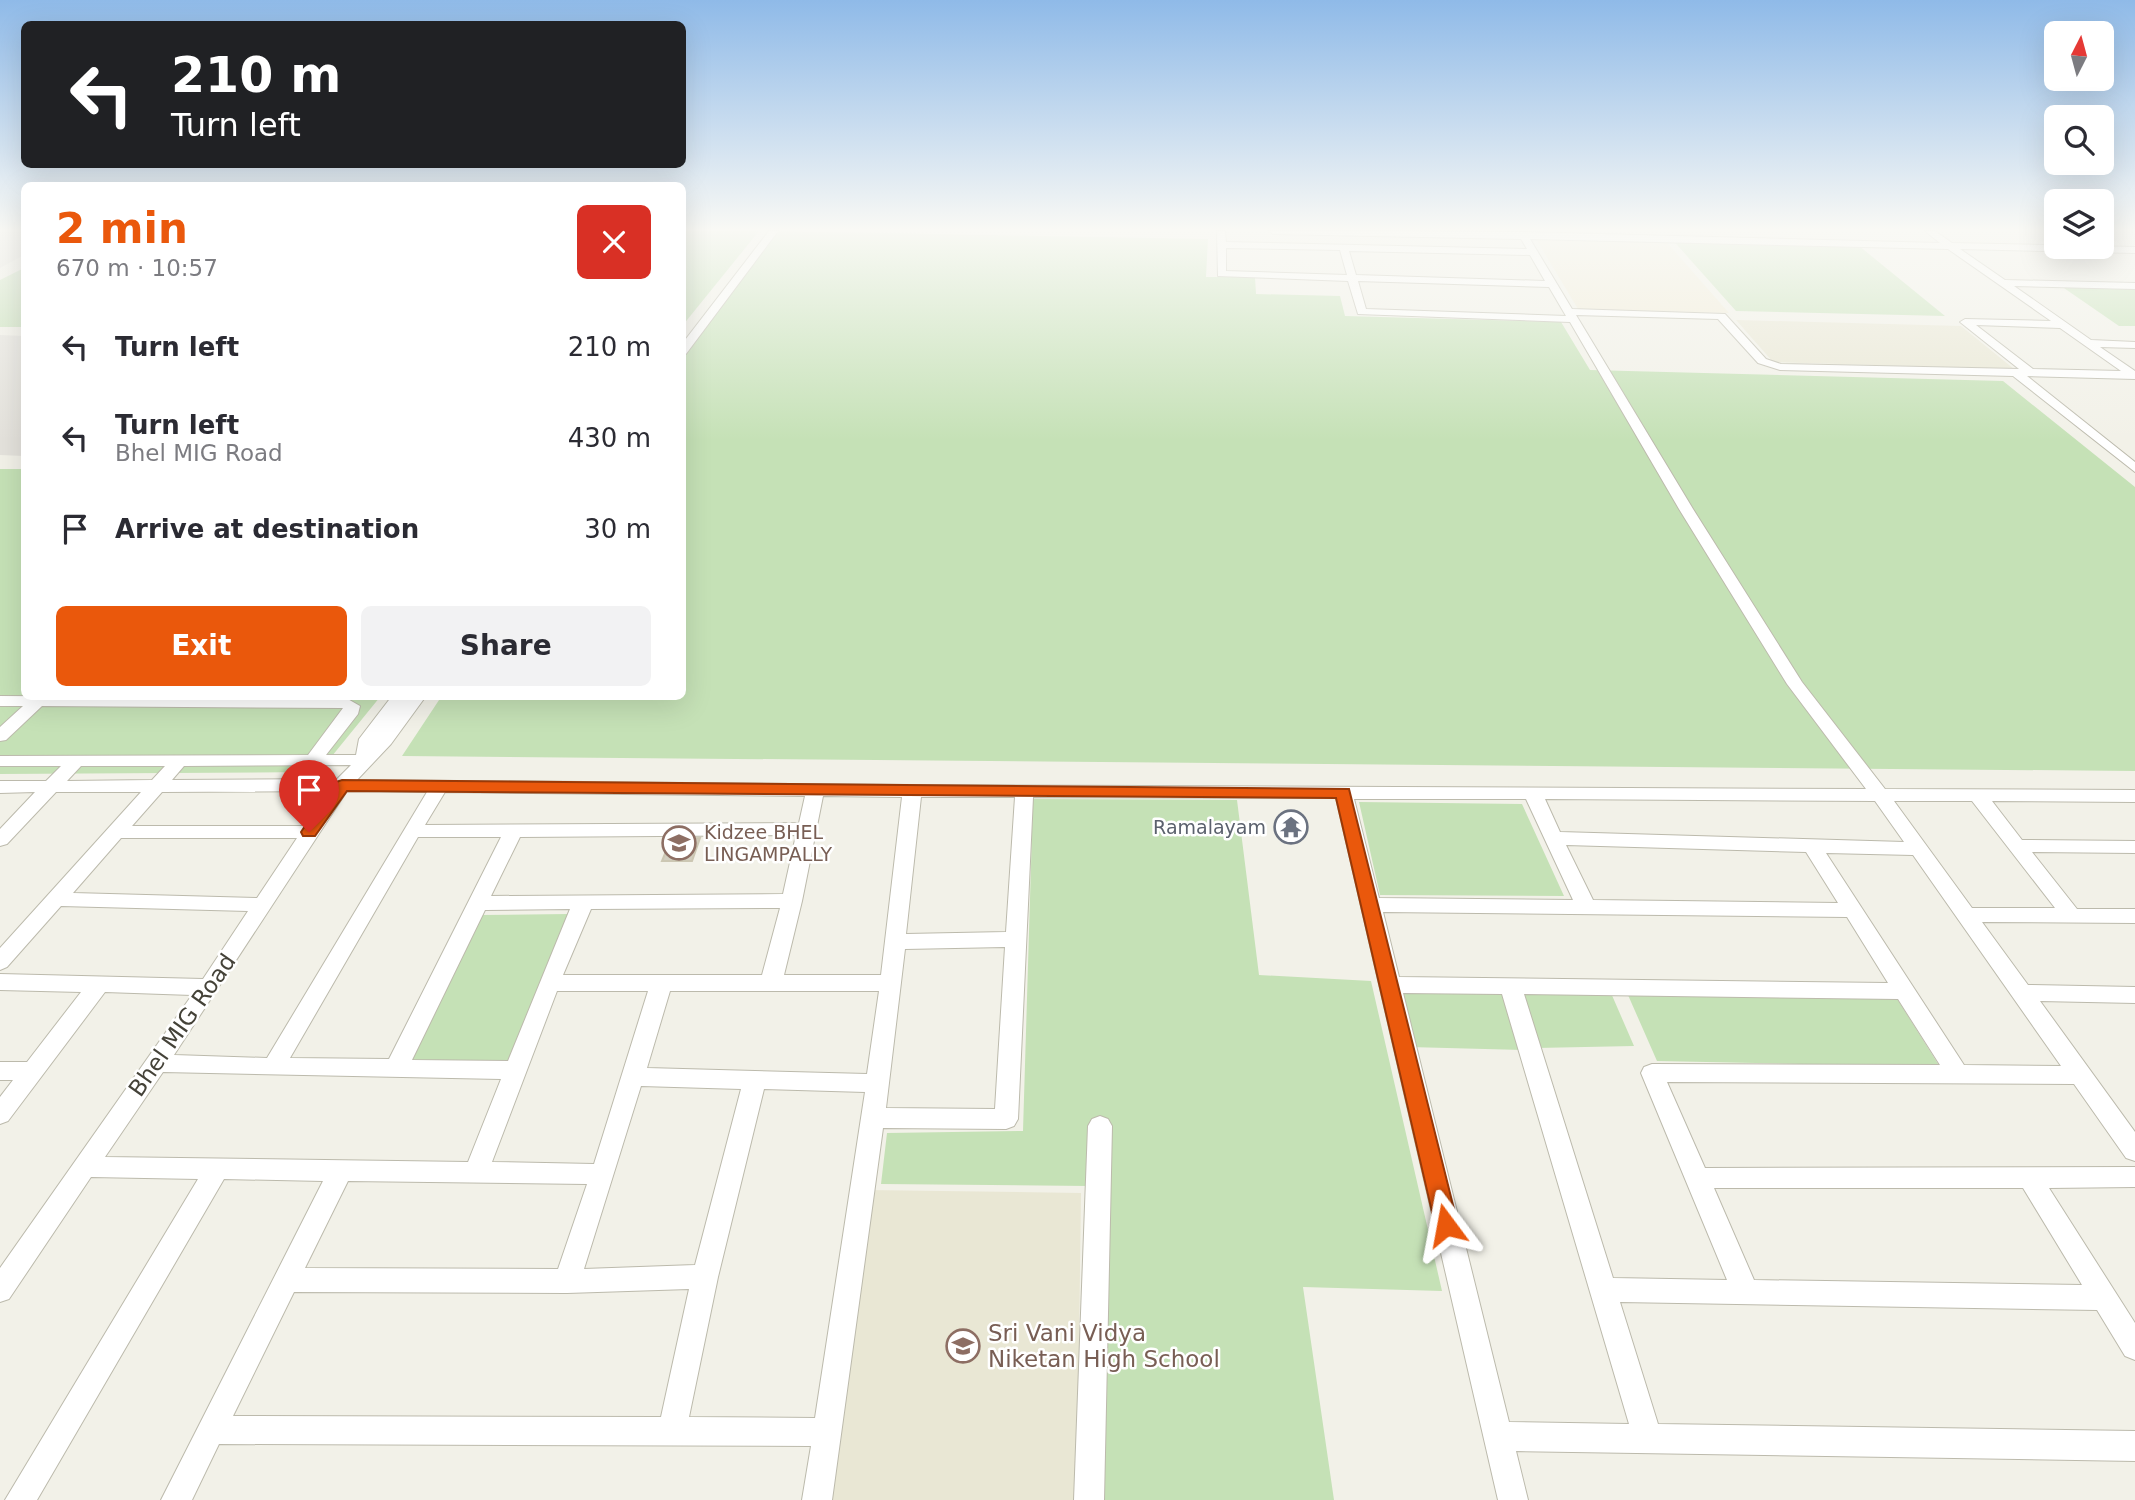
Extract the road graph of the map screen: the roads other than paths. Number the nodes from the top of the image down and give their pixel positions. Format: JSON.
{"nodes":[{"id":1,"x":707,"y":301,"type":"edge"},
{"id":2,"x":721,"y":301,"type":"edge"},
{"id":3,"x":1360,"y":301,"type":"edge"},
{"id":4,"x":1563,"y":301,"type":"edge"},
{"id":5,"x":2030,"y":301,"type":"edge"},
{"id":6,"x":1572,"y":316,"type":"junction"},
{"id":7,"x":690,"y":322,"type":"dead end"},
{"id":8,"x":2064,"y":325,"type":"junction"},
{"id":9,"x":2089,"y":343,"type":"junction"},
{"id":10,"x":2135,"y":345,"type":"edge"},
{"id":11,"x":686,"y":347,"type":"edge"},
{"id":12,"x":2015,"y":372,"type":"junction"},
{"id":13,"x":2031,"y":373,"type":"junction"},
{"id":14,"x":2134,"y":376,"type":"edge"},
{"id":15,"x":2135,"y":468,"type":"edge"},
{"id":16,"x":128,"y":700,"type":"edge"},
{"id":17,"x":217,"y":700,"type":"edge"},
{"id":18,"x":398,"y":700,"type":"edge"},
{"id":19,"x":415,"y":700,"type":"edge"},
{"id":20,"x":0,"y":701,"type":"edge"},
{"id":21,"x":37,"y":702,"type":"junction"},
{"id":22,"x":0,"y":736,"type":"edge"},
{"id":23,"x":77,"y":760,"type":"junction"},
{"id":24,"x":313,"y":760,"type":"junction"},
{"id":25,"x":363,"y":760,"type":"junction"},
{"id":26,"x":0,"y":761,"type":"edge"},
{"id":27,"x":178,"y":761,"type":"junction"},
{"id":28,"x":342,"y":785,"type":"junction"},
{"id":29,"x":439,"y":786,"type":"junction"},
{"id":30,"x":0,"y":787,"type":"edge"},
{"id":31,"x":50,"y":788,"type":"junction"},
{"id":32,"x":156,"y":788,"type":"junction"},
{"id":33,"x":815,"y":789,"type":"junction"},
{"id":34,"x":912,"y":792,"type":"junction"},
{"id":35,"x":1024,"y":792,"type":"junction"},
{"id":36,"x":1343,"y":793,"type":"junction"},
{"id":37,"x":1533,"y":794,"type":"junction"},
{"id":38,"x":1880,"y":795,"type":"junction"},
{"id":39,"x":1977,"y":795,"type":"junction"},
{"id":40,"x":2135,"y":796,"type":"edge"},
{"id":41,"x":808,"y":829,"type":"junction"},
{"id":42,"x":412,"y":831,"type":"junction"},
{"id":43,"x":116,"y":832,"type":"junction"},
{"id":44,"x":309,"y":832,"type":"junction"},
{"id":45,"x":513,"y":832,"type":"junction"},
{"id":46,"x":2,"y":835,"type":"edge"},
{"id":47,"x":1553,"y":838,"type":"junction"},
{"id":48,"x":1812,"y":846,"type":"junction"},
{"id":49,"x":2017,"y":846,"type":"junction"},
{"id":50,"x":2135,"y":847,"type":"edge"},
{"id":51,"x":1917,"y":849,"type":"junction"},
{"id":52,"x":56,"y":899,"type":"junction"},
{"id":53,"x":584,"y":901,"type":"junction"},
{"id":54,"x":792,"y":901,"type":"junction"},
{"id":55,"x":478,"y":902,"type":"junction"},
{"id":56,"x":264,"y":905,"type":"junction"},
{"id":57,"x":1370,"y":905,"type":"junction"},
{"id":58,"x":1586,"y":907,"type":"junction"},
{"id":59,"x":1853,"y":910,"type":"junction"},
{"id":60,"x":1965,"y":915,"type":"junction"},
{"id":61,"x":2073,"y":916,"type":"junction"},
{"id":62,"x":2135,"y":916,"type":"edge"},
{"id":63,"x":1016,"y":939,"type":"junction"},
{"id":64,"x":897,"y":942,"type":"junction"},
{"id":65,"x":0,"y":962,"type":"edge"},
{"id":66,"x":0,"y":982,"type":"edge"},
{"id":67,"x":100,"y":983,"type":"junction"},
{"id":68,"x":549,"y":983,"type":"junction"},
{"id":69,"x":771,"y":983,"type":"junction"},
{"id":70,"x":890,"y":983,"type":"junction"},
{"id":71,"x":661,"y":984,"type":"junction"},
{"id":72,"x":1389,"y":985,"type":"junction"},
{"id":73,"x":1511,"y":986,"type":"junction"},
{"id":74,"x":209,"y":987,"type":"junction"},
{"id":75,"x":1904,"y":990,"type":"junction"},
{"id":76,"x":2022,"y":993,"type":"junction"},
{"id":77,"x":2135,"y":995,"type":"edge"},
{"id":78,"x":155,"y":1063,"type":"junction"},
{"id":79,"x":273,"y":1067,"type":"junction"},
{"id":80,"x":396,"y":1069,"type":"junction"},
{"id":81,"x":516,"y":1070,"type":"junction"},
{"id":82,"x":0,"y":1071,"type":"edge"},
{"id":83,"x":33,"y":1071,"type":"junction"},
{"id":84,"x":1958,"y":1075,"type":"junction"},
{"id":85,"x":2081,"y":1075,"type":"junction"},
{"id":86,"x":631,"y":1077,"type":"junction"},
{"id":87,"x":754,"y":1082,"type":"junction"},
{"id":88,"x":877,"y":1083,"type":"junction"},
{"id":89,"x":0,"y":1114,"type":"edge"},
{"id":90,"x":874,"y":1118,"type":"junction"},
{"id":91,"x":1100,"y":1126,"type":"dead end"},
{"id":92,"x":2135,"y":1151,"type":"edge"},
{"id":93,"x":85,"y":1167,"type":"junction"},
{"id":94,"x":216,"y":1170,"type":"junction"},
{"id":95,"x":341,"y":1170,"type":"junction"},
{"id":96,"x":476,"y":1173,"type":"junction"},
{"id":97,"x":603,"y":1174,"type":"junction"},
{"id":98,"x":2135,"y":1177,"type":"edge"},
{"id":99,"x":1697,"y":1178,"type":"junction"},
{"id":100,"x":2030,"y":1178,"type":"junction"},
{"id":101,"x":705,"y":1277,"type":"junction"},
{"id":102,"x":285,"y":1280,"type":"junction"},
{"id":103,"x":567,"y":1281,"type":"junction"},
{"id":104,"x":0,"y":1290,"type":"edge"},
{"id":105,"x":1603,"y":1290,"type":"junction"},
{"id":106,"x":1746,"y":1293,"type":"junction"},
{"id":107,"x":2104,"y":1298,"type":"junction"},
{"id":108,"x":2135,"y":1347,"type":"edge"},
{"id":109,"x":212,"y":1430,"type":"junction"},
{"id":110,"x":672,"y":1431,"type":"junction"},
{"id":111,"x":828,"y":1432,"type":"junction"},
{"id":112,"x":1496,"y":1436,"type":"junction"},
{"id":113,"x":1648,"y":1438,"type":"junction"},
{"id":114,"x":2135,"y":1446,"type":"edge"},
{"id":115,"x":20,"y":1500,"type":"edge"},
{"id":116,"x":176,"y":1500,"type":"edge"},
{"id":117,"x":817,"y":1500,"type":"edge"},
{"id":118,"x":1089,"y":1500,"type":"edge"},
{"id":119,"x":1513,"y":1500,"type":"edge"}],
"edges":[{"from":1,"to":7,"type":"street"},
{"from":2,"to":11,"type":"street"},
{"from":3,"to":6,"type":"street"},
{"from":4,"to":6,"type":"street"},
{"from":5,"to":8,"type":"street"},
{"from":6,"to":12,"type":"street"},
{"from":6,"to":38,"type":"street"},
{"from":8,"to":9,"type":"street"},
{"from":8,"to":13,"type":"street"},
{"from":9,"to":10,"type":"street"},
{"from":9,"to":14,"type":"street"},
{"from":12,"to":13,"type":"street"},
{"from":12,"to":15,"type":"street"},
{"from":13,"to":14,"type":"street"},
{"from":16,"to":21,"type":"street"},
{"from":17,"to":24,"type":"street"},
{"from":18,"to":25,"type":"street","name":"Bhel MIG Road"},
{"from":19,"to":25,"type":"street","name":"Bhel MIG Road"},
{"from":20,"to":21,"type":"street"},
{"from":21,"to":22,"type":"street"},
{"from":23,"to":26,"type":"street"},
{"from":23,"to":27,"type":"street"},
{"from":23,"to":31,"type":"street"},
{"from":24,"to":25,"type":"street"},
{"from":24,"to":27,"type":"street"},
{"from":25,"to":28,"type":"street","name":"Bhel MIG Road"},
{"from":27,"to":32,"type":"street"},
{"from":28,"to":29,"type":"street"},
{"from":28,"to":32,"type":"street"},
{"from":28,"to":44,"type":"street","name":"Bhel MIG Road"},
{"from":29,"to":33,"type":"street"},
{"from":29,"to":42,"type":"street"},
{"from":30,"to":31,"type":"street"},
{"from":31,"to":32,"type":"street"},
{"from":31,"to":46,"type":"street"},
{"from":32,"to":43,"type":"street"},
{"from":33,"to":34,"type":"street"},
{"from":33,"to":41,"type":"street"},
{"from":34,"to":35,"type":"street"},
{"from":34,"to":64,"type":"street"},
{"from":35,"to":36,"type":"street"},
{"from":35,"to":63,"type":"street"},
{"from":36,"to":37,"type":"street"},
{"from":36,"to":57,"type":"street"},
{"from":37,"to":38,"type":"street"},
{"from":37,"to":47,"type":"street"},
{"from":38,"to":39,"type":"street"},
{"from":38,"to":51,"type":"street"},
{"from":39,"to":40,"type":"street"},
{"from":39,"to":49,"type":"street"},
{"from":41,"to":45,"type":"street"},
{"from":41,"to":54,"type":"street"},
{"from":42,"to":45,"type":"street"},
{"from":42,"to":79,"type":"street"},
{"from":43,"to":44,"type":"street"},
{"from":43,"to":52,"type":"street"},
{"from":44,"to":56,"type":"street","name":"Bhel MIG Road"},
{"from":45,"to":55,"type":"street"},
{"from":47,"to":48,"type":"street"},
{"from":47,"to":58,"type":"street"},
{"from":48,"to":51,"type":"street"},
{"from":48,"to":59,"type":"street"},
{"from":49,"to":50,"type":"street"},
{"from":49,"to":61,"type":"street"},
{"from":51,"to":60,"type":"street"},
{"from":52,"to":56,"type":"street"},
{"from":52,"to":65,"type":"street"},
{"from":53,"to":54,"type":"street"},
{"from":53,"to":55,"type":"street"},
{"from":53,"to":68,"type":"street"},
{"from":54,"to":69,"type":"street"},
{"from":55,"to":80,"type":"street"},
{"from":56,"to":74,"type":"street","name":"Bhel MIG Road"},
{"from":57,"to":58,"type":"street"},
{"from":57,"to":72,"type":"street"},
{"from":58,"to":59,"type":"street"},
{"from":59,"to":75,"type":"street"},
{"from":60,"to":61,"type":"street"},
{"from":60,"to":76,"type":"street"},
{"from":61,"to":62,"type":"street"},
{"from":63,"to":64,"type":"street"},
{"from":63,"to":90,"type":"street"},
{"from":64,"to":70,"type":"street"},
{"from":66,"to":67,"type":"street"},
{"from":67,"to":74,"type":"street"},
{"from":67,"to":83,"type":"street"},
{"from":68,"to":71,"type":"street"},
{"from":68,"to":81,"type":"street"},
{"from":69,"to":70,"type":"street"},
{"from":69,"to":71,"type":"street"},
{"from":70,"to":88,"type":"street"},
{"from":71,"to":86,"type":"street"},
{"from":72,"to":73,"type":"street"},
{"from":72,"to":112,"type":"street"},
{"from":73,"to":75,"type":"street"},
{"from":73,"to":105,"type":"street"},
{"from":74,"to":78,"type":"street","name":"Bhel MIG Road"},
{"from":75,"to":84,"type":"street"},
{"from":76,"to":77,"type":"street"},
{"from":76,"to":85,"type":"street"},
{"from":78,"to":79,"type":"street"},
{"from":78,"to":93,"type":"street","name":"Bhel MIG Road"},
{"from":79,"to":80,"type":"street"},
{"from":80,"to":81,"type":"street"},
{"from":81,"to":96,"type":"street"},
{"from":82,"to":83,"type":"street"},
{"from":83,"to":89,"type":"street"},
{"from":84,"to":85,"type":"street"},
{"from":84,"to":99,"type":"street"},
{"from":85,"to":92,"type":"street"},
{"from":86,"to":87,"type":"street"},
{"from":86,"to":97,"type":"street"},
{"from":87,"to":88,"type":"street"},
{"from":87,"to":101,"type":"street"},
{"from":88,"to":90,"type":"street"},
{"from":90,"to":111,"type":"street"},
{"from":91,"to":118,"type":"street"},
{"from":93,"to":94,"type":"street"},
{"from":93,"to":104,"type":"street","name":"Bhel MIG Road"},
{"from":94,"to":95,"type":"street"},
{"from":94,"to":115,"type":"street"},
{"from":95,"to":96,"type":"street"},
{"from":95,"to":102,"type":"street"},
{"from":96,"to":97,"type":"street"},
{"from":97,"to":103,"type":"street"},
{"from":98,"to":100,"type":"street"},
{"from":99,"to":100,"type":"street"},
{"from":99,"to":106,"type":"street"},
{"from":100,"to":107,"type":"street"},
{"from":101,"to":103,"type":"street"},
{"from":101,"to":110,"type":"street"},
{"from":102,"to":103,"type":"street"},
{"from":102,"to":109,"type":"street"},
{"from":105,"to":106,"type":"street"},
{"from":105,"to":113,"type":"street"},
{"from":106,"to":107,"type":"street"},
{"from":107,"to":108,"type":"street"},
{"from":109,"to":110,"type":"street"},
{"from":109,"to":116,"type":"street"},
{"from":110,"to":111,"type":"street"},
{"from":111,"to":117,"type":"street"},
{"from":112,"to":113,"type":"street"},
{"from":112,"to":119,"type":"street"},
{"from":113,"to":114,"type":"street"}]}
